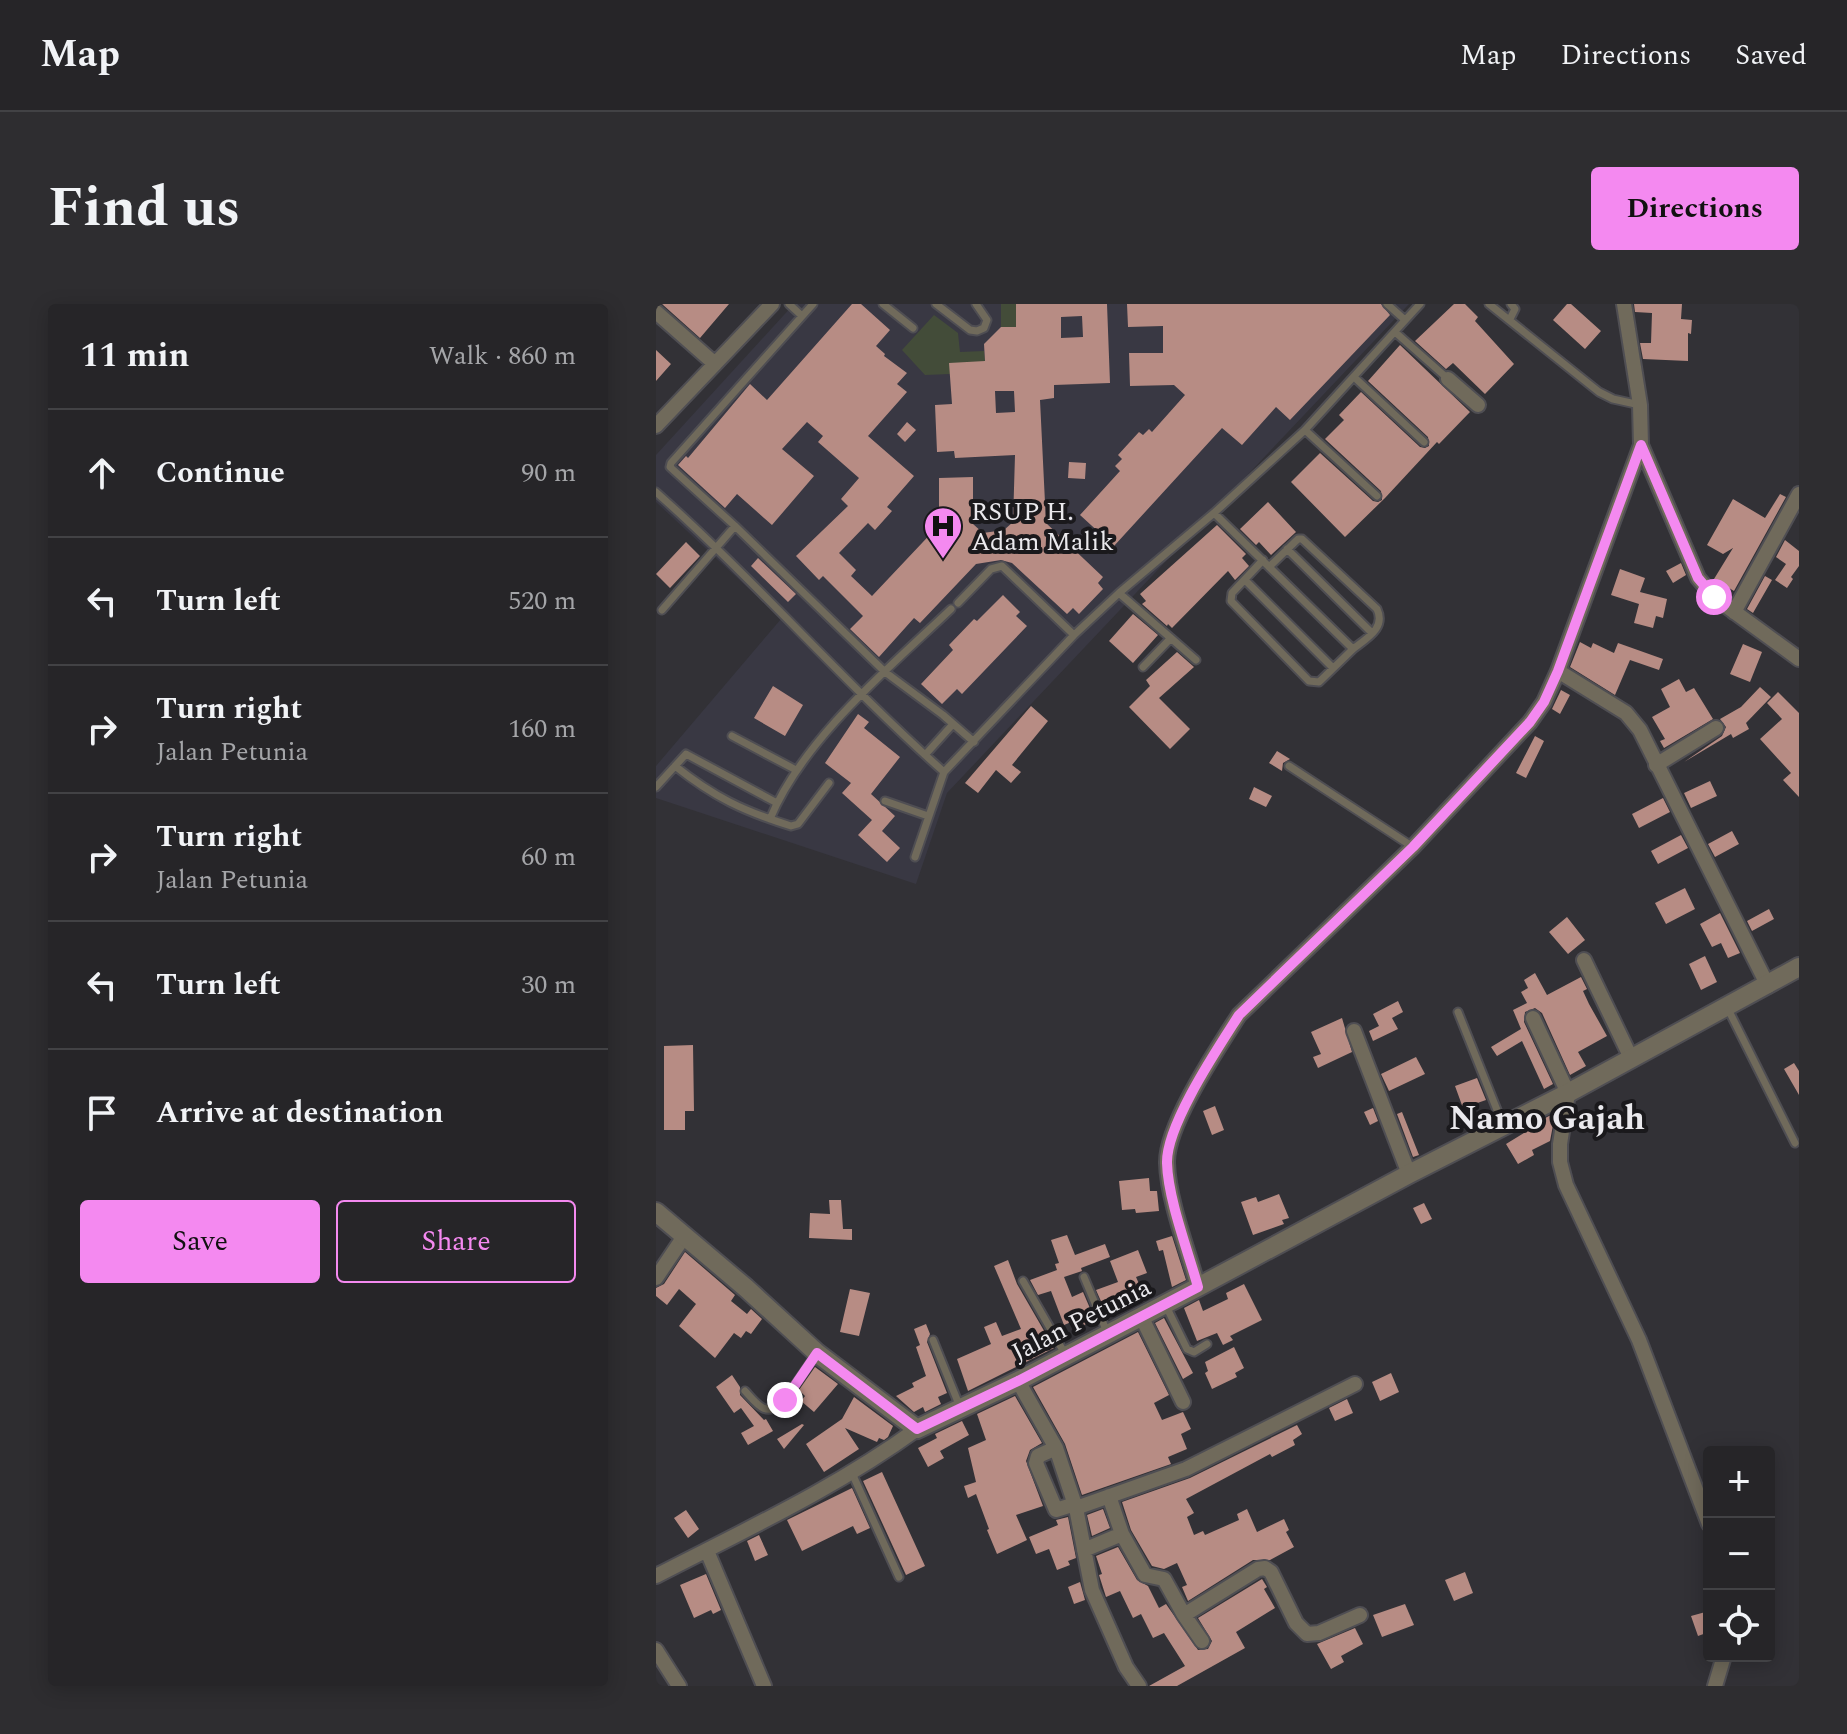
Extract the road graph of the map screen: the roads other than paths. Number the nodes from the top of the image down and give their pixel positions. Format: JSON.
{"nodes":[{"id":1,"x":772,"y":304,"type":"edge"},
{"id":2,"x":789,"y":304,"type":"edge"},
{"id":3,"x":813,"y":304,"type":"edge"},
{"id":4,"x":883,"y":304,"type":"edge"},
{"id":5,"x":936,"y":304,"type":"edge"},
{"id":6,"x":976,"y":304,"type":"edge"},
{"id":7,"x":1387,"y":304,"type":"edge"},
{"id":8,"x":1420,"y":304,"type":"edge"},
{"id":9,"x":1489,"y":304,"type":"edge"},
{"id":10,"x":1511,"y":304,"type":"edge"},
{"id":11,"x":1624,"y":304,"type":"edge"},
{"id":12,"x":656,"y":312,"type":"edge"},
{"id":13,"x":802,"y":316,"type":"junction"},
{"id":14,"x":1510,"y":319,"type":"junction"},
{"id":15,"x":1405,"y":320,"type":"junction"},
{"id":16,"x":913,"y":328,"type":"dead end"},
{"id":17,"x":1395,"y":332,"type":"junction"},
{"id":18,"x":715,"y":364,"type":"junction"},
{"id":19,"x":1354,"y":377,"type":"junction"},
{"id":20,"x":1448,"y":379,"type":"joint"},
{"id":21,"x":1478,"y":405,"type":"dead end"},
{"id":22,"x":1640,"y":405,"type":"junction"},
{"id":23,"x":657,"y":424,"type":"edge"},
{"id":24,"x":1305,"y":430,"type":"junction"},
{"id":25,"x":1424,"y":442,"type":"dead end"},
{"id":26,"x":1641,"y":445,"type":"junction"},
{"id":27,"x":656,"y":492,"type":"edge"},
{"id":28,"x":1799,"y":494,"type":"edge"},
{"id":29,"x":1377,"y":496,"type":"dead end"},
{"id":30,"x":1214,"y":513,"type":"junction"},
{"id":31,"x":735,"y":526,"type":"junction"},
{"id":32,"x":716,"y":546,"type":"junction"},
{"id":33,"x":1287,"y":549,"type":"junction"},
{"id":34,"x":1263,"y":560,"type":"junction"},
{"id":35,"x":1269,"y":567,"type":"junction"},
{"id":36,"x":1245,"y":580,"type":"junction"},
{"id":37,"x":1119,"y":593,"type":"junction"},
{"id":38,"x":958,"y":603,"type":"dead end"},
{"id":39,"x":951,"y":609,"type":"dead end"},
{"id":40,"x":662,"y":610,"type":"dead end"},
{"id":41,"x":1734,"y":612,"type":"junction"},
{"id":42,"x":1372,"y":633,"type":"junction"},
{"id":43,"x":1074,"y":635,"type":"junction"},
{"id":44,"x":1171,"y":638,"type":"junction"},
{"id":45,"x":1353,"y":649,"type":"junction"},
{"id":46,"x":1799,"y":659,"type":"edge"},
{"id":47,"x":1196,"y":660,"type":"dead end"},
{"id":48,"x":1143,"y":667,"type":"dead end"},
{"id":49,"x":1333,"y":668,"type":"junction"},
{"id":50,"x":1558,"y":671,"type":"junction"},
{"id":51,"x":885,"y":672,"type":"junction"},
{"id":52,"x":860,"y":693,"type":"junction"},
{"id":53,"x":953,"y":724,"type":"junction"},
{"id":54,"x":1716,"y":728,"type":"dead end"},
{"id":55,"x":732,"y":736,"type":"dead end"},
{"id":56,"x":974,"y":742,"type":"junction"},
{"id":57,"x":925,"y":755,"type":"junction"},
{"id":58,"x":1656,"y":765,"type":"junction"},
{"id":59,"x":675,"y":766,"type":"junction"},
{"id":60,"x":1289,"y":766,"type":"dead end"},
{"id":61,"x":796,"y":770,"type":"junction"},
{"id":62,"x":944,"y":772,"type":"junction"},
{"id":63,"x":829,"y":783,"type":"dead end"},
{"id":64,"x":656,"y":787,"type":"edge"},
{"id":65,"x":885,"y":801,"type":"dead end"},
{"id":66,"x":777,"y":803,"type":"junction"},
{"id":67,"x":928,"y":816,"type":"junction"},
{"id":68,"x":770,"y":819,"type":"junction"},
{"id":69,"x":1413,"y":847,"type":"junction"},
{"id":70,"x":915,"y":857,"type":"dead end"},
{"id":71,"x":1584,"y":960,"type":"dead end"},
{"id":72,"x":1799,"y":967,"type":"edge"},
{"id":73,"x":1768,"y":986,"type":"junction"},
{"id":74,"x":1727,"y":1007,"type":"junction"},
{"id":75,"x":1458,"y":1012,"type":"dead end"},
{"id":76,"x":1533,"y":1018,"type":"dead end"},
{"id":77,"x":1354,"y":1031,"type":"dead end"},
{"id":78,"x":1631,"y":1058,"type":"junction"},
{"id":79,"x":1568,"y":1093,"type":"junction"},
{"id":80,"x":1504,"y":1127,"type":"junction"},
{"id":81,"x":1795,"y":1143,"type":"dead end"},
{"id":82,"x":1409,"y":1174,"type":"junction"},
{"id":83,"x":656,"y":1212,"type":"edge"},
{"id":84,"x":685,"y":1235,"type":"junction"},
{"id":85,"x":1084,"y":1277,"type":"dead end"},
{"id":86,"x":656,"y":1278,"type":"edge"},
{"id":87,"x":1023,"y":1281,"type":"dead end"},
{"id":88,"x":1198,"y":1287,"type":"junction"},
{"id":89,"x":1165,"y":1304,"type":"junction"},
{"id":90,"x":1141,"y":1316,"type":"junction"},
{"id":91,"x":1108,"y":1334,"type":"junction"},
{"id":92,"x":933,"y":1340,"type":"dead end"},
{"id":93,"x":1207,"y":1344,"type":"dead end"},
{"id":94,"x":817,"y":1353,"type":"junction"},
{"id":95,"x":1066,"y":1356,"type":"junction"},
{"id":96,"x":1018,"y":1381,"type":"junction"},
{"id":97,"x":1355,"y":1384,"type":"dead end"},
{"id":98,"x":745,"y":1391,"type":"dead end"},
{"id":99,"x":1183,"y":1402,"type":"dead end"},
{"id":100,"x":960,"y":1407,"type":"junction"},
{"id":101,"x":917,"y":1429,"type":"junction"},
{"id":102,"x":1056,"y":1448,"type":"junction"},
{"id":103,"x":851,"y":1471,"type":"junction"},
{"id":104,"x":1109,"y":1496,"type":"junction"},
{"id":105,"x":1075,"y":1506,"type":"junction"},
{"id":106,"x":1707,"y":1518,"type":"edge"},
{"id":107,"x":1122,"y":1534,"type":"junction"},
{"id":108,"x":1084,"y":1550,"type":"junction"},
{"id":109,"x":707,"y":1551,"type":"junction"},
{"id":110,"x":656,"y":1576,"type":"edge"},
{"id":111,"x":899,"y":1577,"type":"dead end"},
{"id":112,"x":1184,"y":1615,"type":"junction"},
{"id":113,"x":1360,"y":1615,"type":"dead end"},
{"id":114,"x":1202,"y":1641,"type":"dead end"},
{"id":115,"x":656,"y":1650,"type":"edge"},
{"id":116,"x":1722,"y":1662,"type":"edge"},
{"id":117,"x":679,"y":1686,"type":"edge"},
{"id":118,"x":764,"y":1686,"type":"edge"},
{"id":119,"x":1139,"y":1686,"type":"edge"},
{"id":120,"x":1715,"y":1686,"type":"edge"}],
"edges":[{"from":1,"to":18,"type":"street"},
{"from":2,"to":13,"type":"lane"},
{"from":3,"to":13,"type":"lane"},
{"from":4,"to":16,"type":"lane"},
{"from":5,"to":6,"type":"lane"},
{"from":7,"to":15,"type":"lane"},
{"from":8,"to":15,"type":"lane"},
{"from":9,"to":14,"type":"lane"},
{"from":10,"to":14,"type":"lane"},
{"from":11,"to":22,"type":"street"},
{"from":12,"to":18,"type":"street"},
{"from":13,"to":31,"type":"lane"},
{"from":14,"to":22,"type":"lane"},
{"from":15,"to":17,"type":"lane"},
{"from":17,"to":19,"type":"lane"},
{"from":17,"to":20,"type":"lane"},
{"from":18,"to":23,"type":"street"},
{"from":19,"to":24,"type":"lane"},
{"from":19,"to":25,"type":"lane"},
{"from":20,"to":21,"type":"street"},
{"from":22,"to":26,"type":"street"},
{"from":24,"to":29,"type":"lane"},
{"from":24,"to":30,"type":"lane"},
{"from":26,"to":41,"type":"street"},
{"from":26,"to":50,"type":"street"},
{"from":27,"to":32,"type":"lane"},
{"from":28,"to":41,"type":"street"},
{"from":30,"to":34,"type":"lane"},
{"from":30,"to":37,"type":"lane"},
{"from":31,"to":32,"type":"lane"},
{"from":31,"to":51,"type":"lane"},
{"from":32,"to":40,"type":"lane"},
{"from":32,"to":52,"type":"lane"},
{"from":33,"to":35,"type":"lane"},
{"from":33,"to":42,"type":"lane"},
{"from":33,"to":42,"type":"lane"},
{"from":34,"to":35,"type":"lane"},
{"from":34,"to":36,"type":"lane"},
{"from":35,"to":45,"type":"lane"},
{"from":36,"to":49,"type":"lane"},
{"from":36,"to":49,"type":"lane"},
{"from":37,"to":43,"type":"lane"},
{"from":37,"to":44,"type":"lane"},
{"from":38,"to":43,"type":"lane"},
{"from":39,"to":51,"type":"lane"},
{"from":41,"to":46,"type":"street"},
{"from":42,"to":45,"type":"lane"},
{"from":43,"to":56,"type":"lane"},
{"from":44,"to":47,"type":"lane"},
{"from":44,"to":48,"type":"lane"},
{"from":45,"to":49,"type":"lane"},
{"from":50,"to":58,"type":"street"},
{"from":50,"to":69,"type":"street"},
{"from":51,"to":52,"type":"lane"},
{"from":51,"to":53,"type":"lane"},
{"from":52,"to":57,"type":"lane"},
{"from":52,"to":61,"type":"lane"},
{"from":53,"to":56,"type":"lane"},
{"from":53,"to":57,"type":"lane"},
{"from":54,"to":58,"type":"street"},
{"from":55,"to":61,"type":"lane"},
{"from":56,"to":62,"type":"lane"},
{"from":57,"to":62,"type":"lane"},
{"from":58,"to":73,"type":"street"},
{"from":59,"to":64,"type":"lane"},
{"from":59,"to":66,"type":"lane"},
{"from":59,"to":68,"type":"lane"},
{"from":60,"to":69,"type":"lane"},
{"from":61,"to":66,"type":"lane"},
{"from":62,"to":67,"type":"lane"},
{"from":63,"to":68,"type":"lane"},
{"from":65,"to":67,"type":"lane"},
{"from":66,"to":68,"type":"lane"},
{"from":67,"to":70,"type":"lane"},
{"from":69,"to":88,"type":"street"},
{"from":71,"to":78,"type":"street"},
{"from":72,"to":73,"type":"street","name":"Jalan Petunia"},
{"from":73,"to":74,"type":"street","name":"Jalan Petunia"},
{"from":74,"to":78,"type":"street","name":"Jalan Petunia"},
{"from":74,"to":81,"type":"lane"},
{"from":75,"to":80,"type":"lane"},
{"from":76,"to":79,"type":"street"},
{"from":77,"to":82,"type":"street"},
{"from":78,"to":79,"type":"street","name":"Jalan Petunia"},
{"from":79,"to":80,"type":"street","name":"Jalan Petunia"},
{"from":79,"to":106,"type":"street"},
{"from":80,"to":82,"type":"street","name":"Jalan Petunia"},
{"from":82,"to":88,"type":"street","name":"Jalan Petunia"},
{"from":83,"to":84,"type":"street"},
{"from":84,"to":86,"type":"street"},
{"from":84,"to":94,"type":"street"},
{"from":85,"to":91,"type":"lane"},
{"from":87,"to":95,"type":"lane"},
{"from":88,"to":89,"type":"street","name":"Jalan Petunia"},
{"from":89,"to":90,"type":"street","name":"Jalan Petunia"},
{"from":89,"to":93,"type":"lane"},
{"from":90,"to":91,"type":"street","name":"Jalan Petunia"},
{"from":90,"to":99,"type":"street"},
{"from":91,"to":95,"type":"street","name":"Jalan Petunia"},
{"from":92,"to":100,"type":"lane"},
{"from":94,"to":98,"type":"lane"},
{"from":94,"to":101,"type":"street"},
{"from":95,"to":96,"type":"street","name":"Jalan Petunia"},
{"from":96,"to":100,"type":"street","name":"Jalan Petunia"},
{"from":96,"to":102,"type":"street"},
{"from":97,"to":104,"type":"street"},
{"from":100,"to":101,"type":"street","name":"Jalan Petunia"},
{"from":101,"to":103,"type":"street"},
{"from":102,"to":105,"type":"street"},
{"from":102,"to":105,"type":"street"},
{"from":103,"to":109,"type":"street"},
{"from":103,"to":111,"type":"lane"},
{"from":104,"to":105,"type":"street"},
{"from":104,"to":107,"type":"street"},
{"from":105,"to":108,"type":"street"},
{"from":107,"to":108,"type":"street"},
{"from":107,"to":112,"type":"street"},
{"from":108,"to":119,"type":"street"},
{"from":109,"to":110,"type":"street"},
{"from":109,"to":118,"type":"street"},
{"from":112,"to":113,"type":"street"},
{"from":112,"to":114,"type":"street"},
{"from":115,"to":117,"type":"street"},
{"from":116,"to":120,"type":"street"}]}
